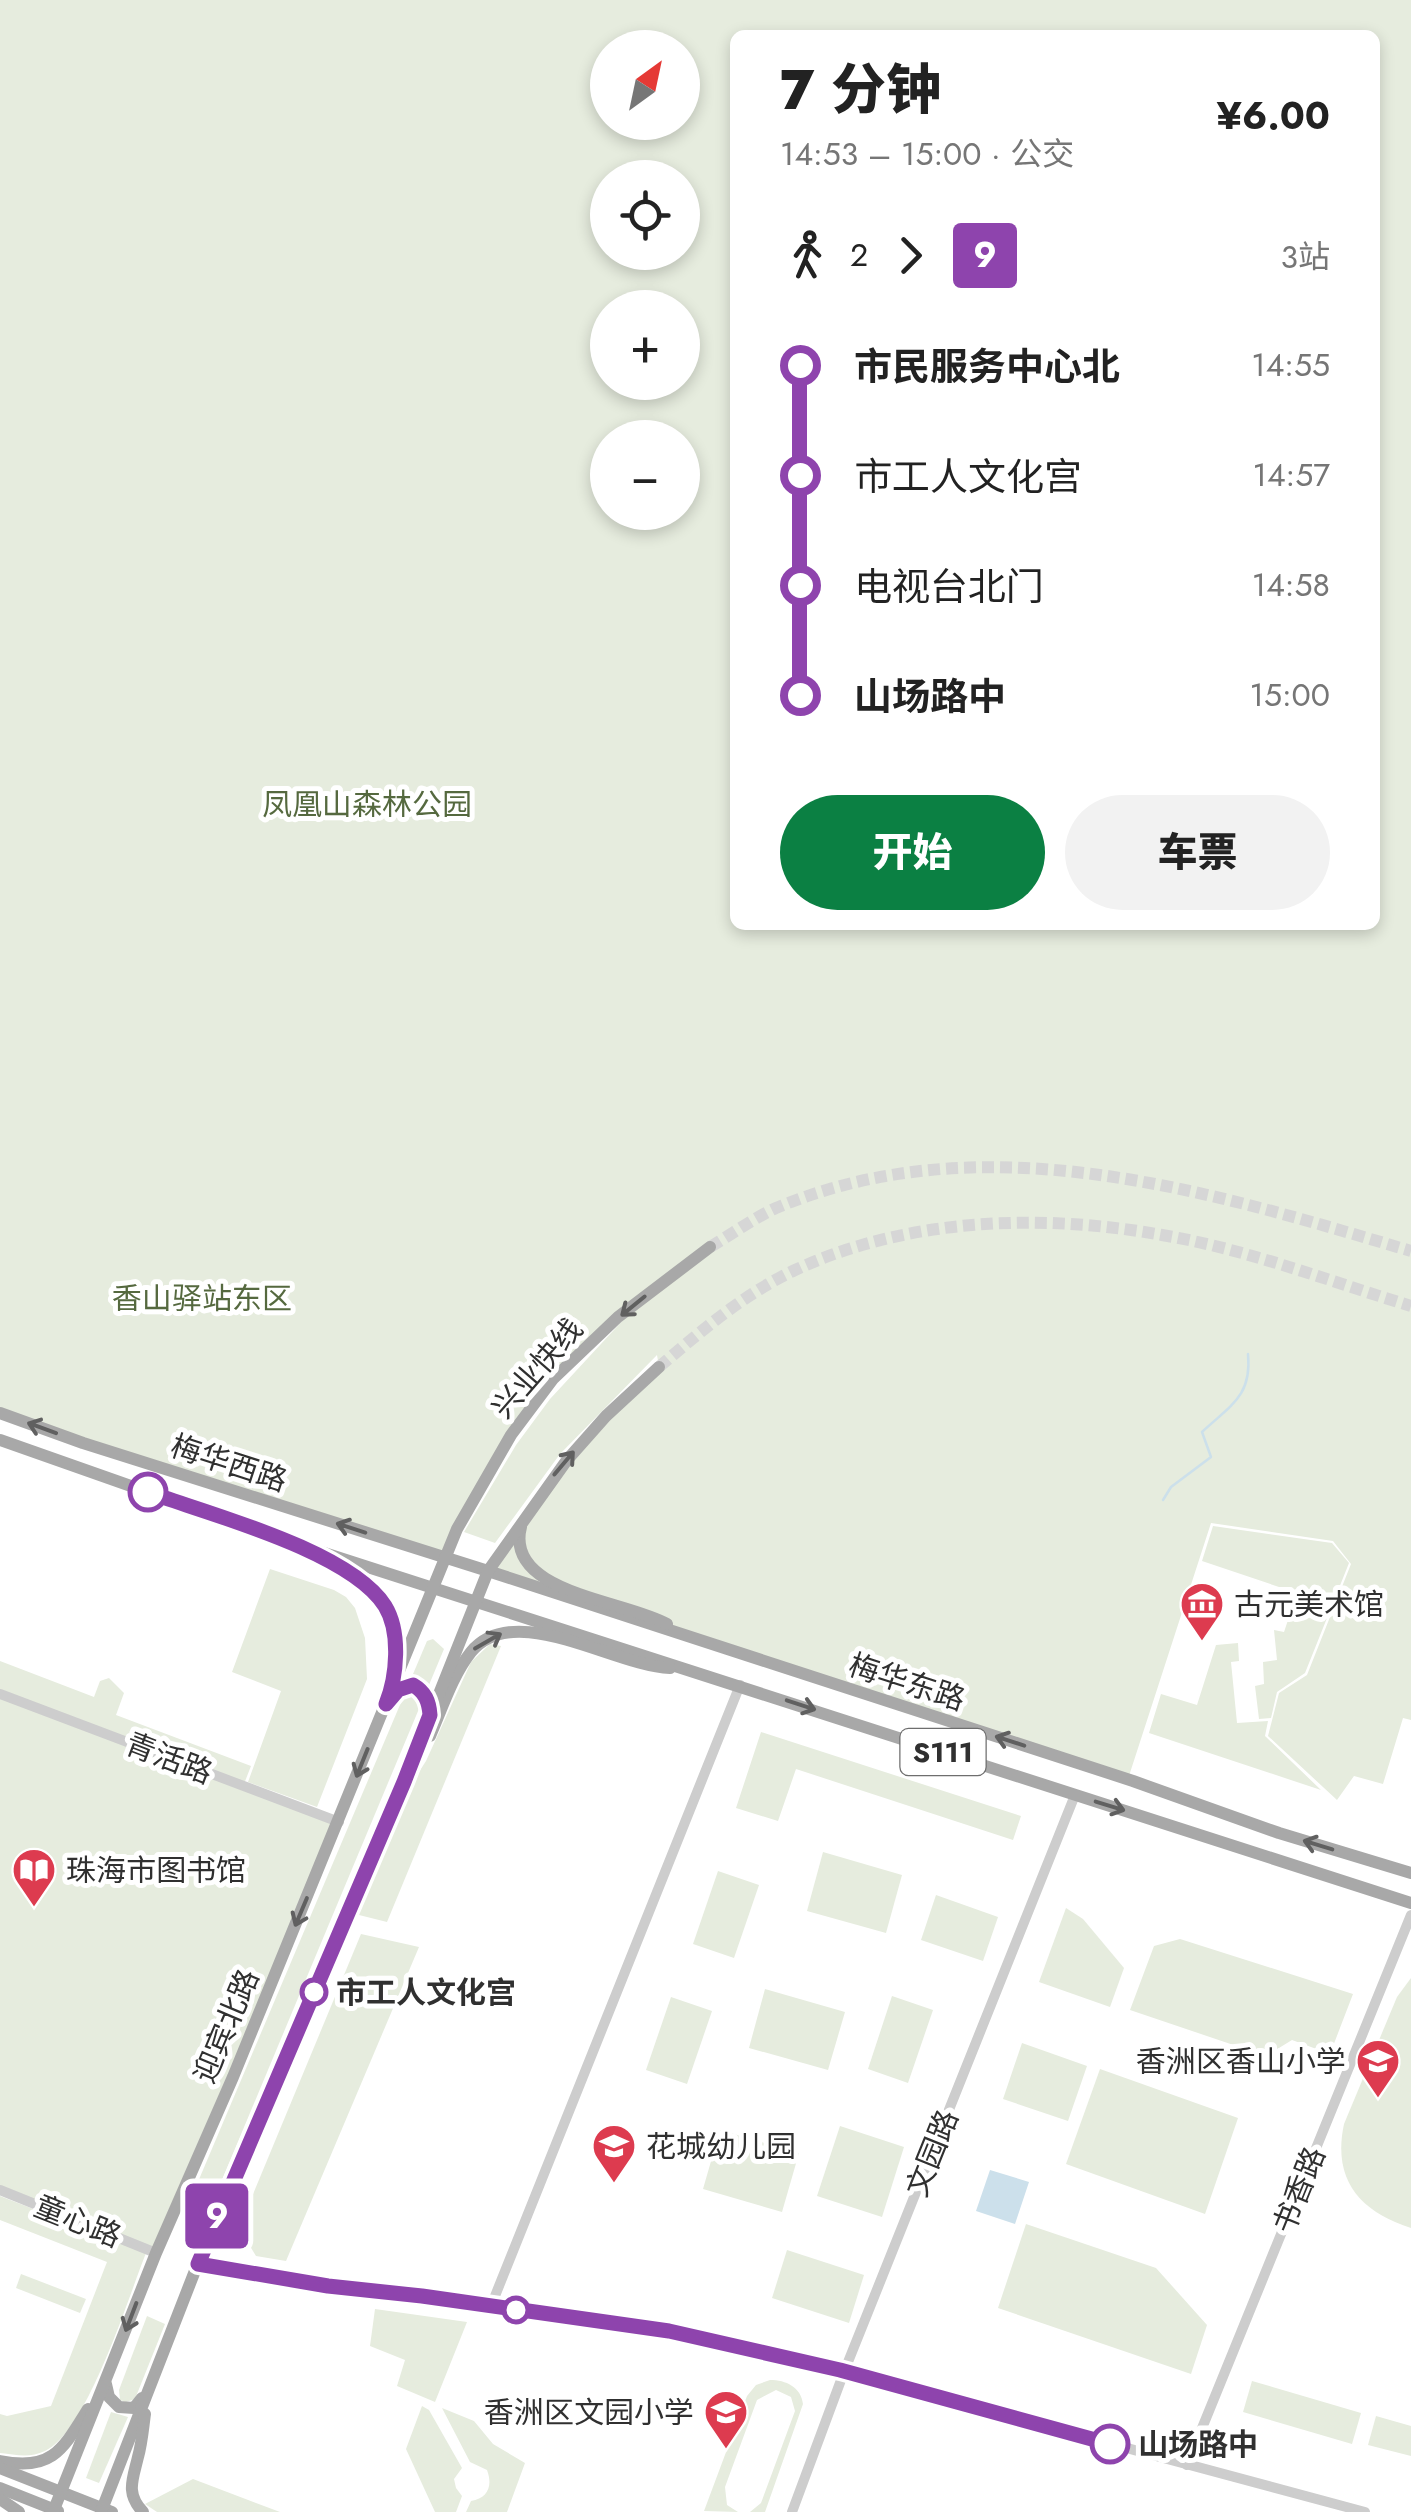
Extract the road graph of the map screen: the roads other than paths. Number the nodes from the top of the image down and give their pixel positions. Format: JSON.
{"nodes":[{"id":1,"x":710,"y":1246,"type":"tunnel mouth"},
{"id":2,"x":659,"y":1367,"type":"tunnel mouth"},
{"id":3,"x":0,"y":1413,"type":"edge"},
{"id":4,"x":0,"y":1440,"type":"edge"},
{"id":5,"x":525,"y":1516,"type":"junction"},
{"id":6,"x":287,"y":1541,"type":"junction"},
{"id":7,"x":444,"y":1558,"type":"junction"},
{"id":8,"x":488,"y":1572,"type":"junction"},
{"id":9,"x":432,"y":1588,"type":"junction"},
{"id":10,"x":474,"y":1602,"type":"junction"},
{"id":11,"x":696,"y":1640,"type":"junction"},
{"id":12,"x":696,"y":1670,"type":"junction"},
{"id":13,"x":740,"y":1685,"type":"junction"},
{"id":14,"x":392,"y":1690,"type":"junction"},
{"id":15,"x":0,"y":1694,"type":"edge"},
{"id":16,"x":386,"y":1704,"type":"junction"},
{"id":17,"x":430,"y":1715,"type":"junction"},
{"id":18,"x":404,"y":1782,"type":"junction"},
{"id":19,"x":1074,"y":1795,"type":"junction"},
{"id":20,"x":339,"y":1822,"type":"junction"},
{"id":21,"x":1411,"y":1874,"type":"edge"},
{"id":22,"x":1411,"y":1904,"type":"edge"},
{"id":23,"x":1411,"y":1915,"type":"edge"},
{"id":24,"x":0,"y":2190,"type":"edge"},
{"id":25,"x":156,"y":2253,"type":"junction"},
{"id":26,"x":198,"y":2264,"type":"junction"},
{"id":27,"x":491,"y":2306,"type":"junction"},
{"id":28,"x":844,"y":2372,"type":"junction"},
{"id":29,"x":106,"y":2382,"type":"junction"},
{"id":30,"x":148,"y":2392,"type":"junction"},
{"id":31,"x":0,"y":2464,"type":"edge"},
{"id":32,"x":1188,"y":2466,"type":"junction"},
{"id":33,"x":0,"y":2488,"type":"edge"},
{"id":34,"x":61,"y":2491,"type":"junction"},
{"id":35,"x":0,"y":2499,"type":"edge"},
{"id":36,"x":56,"y":2511,"type":"edge"},
{"id":37,"x":105,"y":2511,"type":"edge"},
{"id":38,"x":18,"y":2512,"type":"edge"},
{"id":39,"x":143,"y":2512,"type":"edge"},
{"id":40,"x":792,"y":2512,"type":"edge"},
{"id":41,"x":1364,"y":2512,"type":"edge"}],
"edges":[{"from":1,"to":7,"type":"main road","name":"兴业快线","one_way":true},
{"from":5,"to":2,"type":"main road","one_way":true},
{"from":7,"to":3,"type":"main road","name":"梅华西路","one_way":true},
{"from":4,"to":6,"type":"main road","name":"梅华西路"},
{"from":5,"to":8,"type":"main road"},
{"from":5,"to":11,"type":"main road"},
{"from":6,"to":9,"type":"main road","name":"梅华西路"},
{"from":6,"to":14,"type":"main road"},
{"from":7,"to":8,"type":"main road","name":"梅华东路","number":"S111"},
{"from":7,"to":9,"type":"main road","name":"迎宾北路"},
{"from":8,"to":10,"type":"main road"},
{"from":8,"to":11,"type":"main road","name":"梅华东路","number":"S111"},
{"from":9,"to":10,"type":"main road","name":"梅华西路"},
{"from":9,"to":14,"type":"main road","name":"迎宾北路"},
{"from":10,"to":12,"type":"main road","name":"梅华东路","number":"S111"},
{"from":10,"to":17,"type":"main road"},
{"from":21,"to":11,"type":"main road","name":"梅华东路","number":"S111","one_way":true},
{"from":12,"to":13,"type":"main road","name":"梅华东路","number":"S111"},
{"from":18,"to":12,"type":"main road","one_way":true},
{"from":13,"to":19,"type":"main road","name":"梅华东路","number":"S111","one_way":true},
{"from":13,"to":27,"type":"street"},
{"from":14,"to":16,"type":"main road","name":"迎宾北路"},
{"from":15,"to":20,"type":"street","name":"青活路"},
{"from":16,"to":17,"type":"main road"},
{"from":16,"to":20,"type":"main road","name":"迎宾北路","one_way":true},
{"from":17,"to":18,"type":"main road"},
{"from":18,"to":26,"type":"main road"},
{"from":19,"to":22,"type":"main road","name":"梅华东路","number":"S111","one_way":true},
{"from":19,"to":28,"type":"street","name":"文园路"},
{"from":20,"to":25,"type":"main road","name":"迎宾北路","one_way":true},
{"from":23,"to":32,"type":"street","name":"书香路"},
{"from":24,"to":25,"type":"street","name":"童心路"},
{"from":25,"to":29,"type":"main road","name":"迎宾北路","one_way":true},
{"from":26,"to":27,"type":"street"},
{"from":26,"to":30,"type":"main road"},
{"from":27,"to":28,"type":"street"},
{"from":28,"to":32,"type":"street"},
{"from":28,"to":40,"type":"street","name":"文园路"},
{"from":29,"to":30,"type":"main road"},
{"from":29,"to":31,"type":"main road"},
{"from":29,"to":34,"type":"main road","name":"迎宾北路"},
{"from":30,"to":37,"type":"main road"},
{"from":30,"to":39,"type":"main road"},
{"from":31,"to":34,"type":"main road"},
{"from":32,"to":41,"type":"street"},
{"from":33,"to":36,"type":"main road"},
{"from":34,"to":36,"type":"main road","name":"迎宾北路"},
{"from":34,"to":37,"type":"main road"},
{"from":35,"to":38,"type":"main road"}]}
